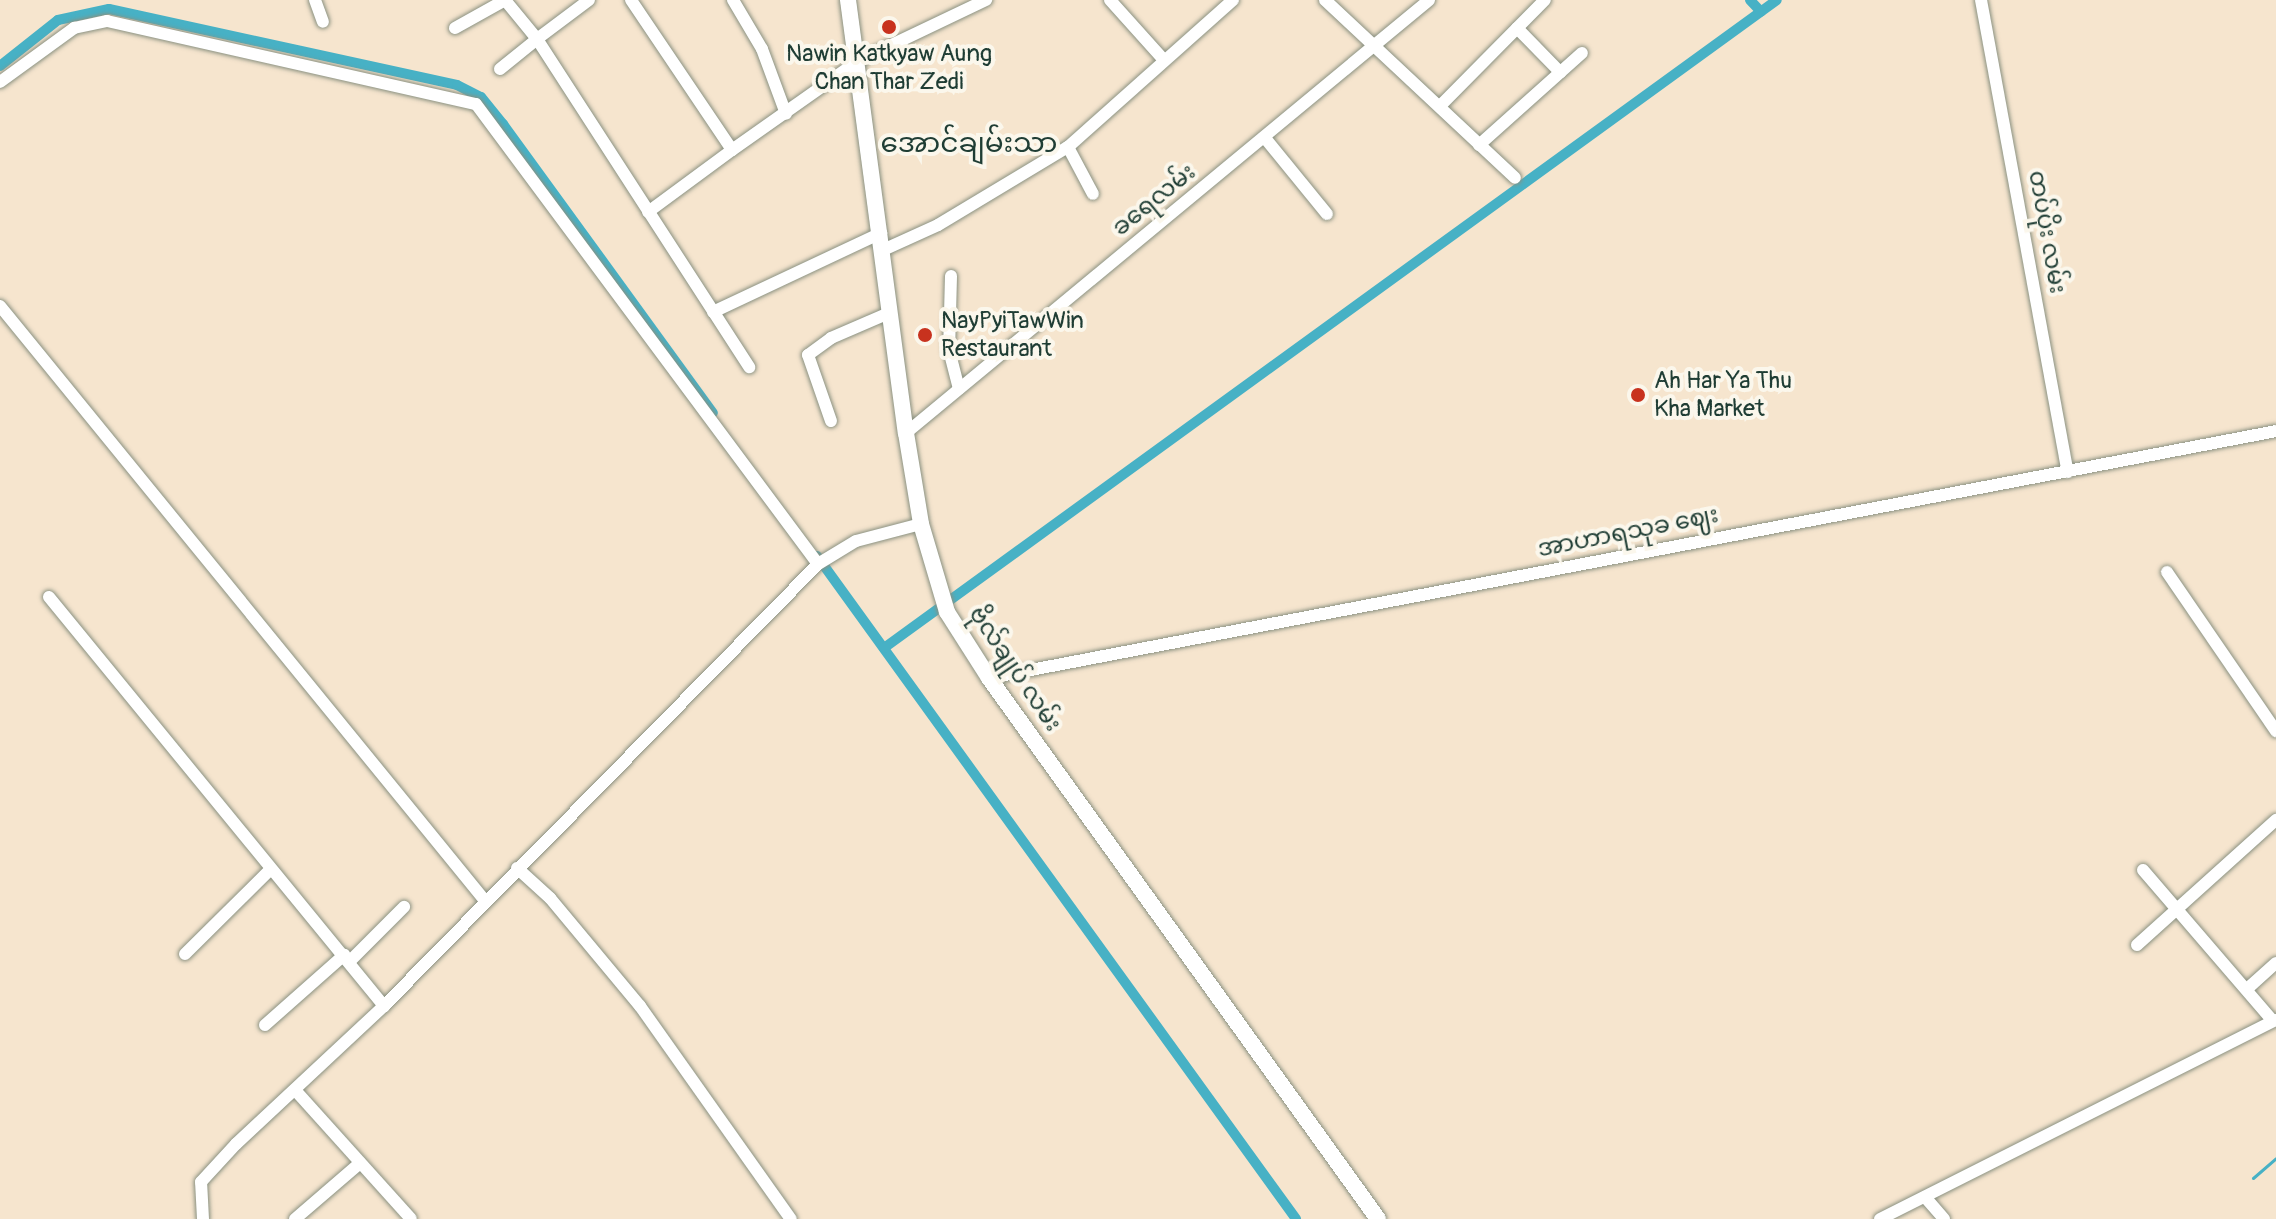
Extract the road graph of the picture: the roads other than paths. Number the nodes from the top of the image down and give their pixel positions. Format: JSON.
{"nodes":[{"id":1,"x":315,"y":0,"type":"edge"},
{"id":2,"x":589,"y":0,"type":"edge"},
{"id":3,"x":631,"y":0,"type":"edge"},
{"id":4,"x":733,"y":0,"type":"edge"},
{"id":5,"x":848,"y":0,"type":"edge"},
{"id":6,"x":986,"y":0,"type":"edge"},
{"id":7,"x":1110,"y":0,"type":"edge"},
{"id":8,"x":1233,"y":0,"type":"edge"},
{"id":9,"x":1325,"y":0,"type":"edge"},
{"id":10,"x":1429,"y":0,"type":"edge"},
{"id":11,"x":1545,"y":0,"type":"edge"},
{"id":12,"x":1981,"y":0,"type":"edge"},
{"id":13,"x":323,"y":22,"type":"dead end"},
{"id":14,"x":455,"y":28,"type":"dead end"},
{"id":15,"x":1517,"y":28,"type":"junction"},
{"id":16,"x":537,"y":39,"type":"junction"},
{"id":17,"x":1376,"y":46,"type":"junction"},
{"id":18,"x":1582,"y":53,"type":"dead end"},
{"id":19,"x":1163,"y":59,"type":"junction"},
{"id":20,"x":858,"y":61,"type":"junction"},
{"id":21,"x":500,"y":69,"type":"dead end"},
{"id":22,"x":1560,"y":72,"type":"junction"},
{"id":23,"x":0,"y":82,"type":"edge"},
{"id":24,"x":1440,"y":106,"type":"junction"},
{"id":25,"x":786,"y":114,"type":"junction"},
{"id":26,"x":1265,"y":138,"type":"junction"},
{"id":27,"x":1479,"y":145,"type":"junction"},
{"id":28,"x":1068,"y":147,"type":"junction"},
{"id":29,"x":732,"y":150,"type":"junction"},
{"id":30,"x":1515,"y":178,"type":"dead end"},
{"id":31,"x":1093,"y":194,"type":"dead end"},
{"id":32,"x":648,"y":212,"type":"junction"},
{"id":33,"x":1327,"y":214,"type":"dead end"},
{"id":34,"x":882,"y":241,"type":"junction"},
{"id":35,"x":951,"y":276,"type":"dead end"},
{"id":36,"x":0,"y":306,"type":"edge"},
{"id":37,"x":713,"y":312,"type":"junction"},
{"id":38,"x":891,"y":312,"type":"junction"},
{"id":39,"x":749,"y":367,"type":"dead end"},
{"id":40,"x":959,"y":389,"type":"junction"},
{"id":41,"x":831,"y":421,"type":"dead end"},
{"id":42,"x":2276,"y":431,"type":"edge"},
{"id":43,"x":906,"y":433,"type":"junction"},
{"id":44,"x":2068,"y":472,"type":"junction"},
{"id":45,"x":921,"y":524,"type":"junction"},
{"id":46,"x":820,"y":562,"type":"junction"},
{"id":47,"x":2167,"y":572,"type":"dead end"},
{"id":48,"x":49,"y":597,"type":"dead end"},
{"id":49,"x":989,"y":678,"type":"junction"},
{"id":50,"x":2276,"y":731,"type":"edge"},
{"id":51,"x":2276,"y":820,"type":"edge"},
{"id":52,"x":517,"y":868,"type":"junction"},
{"id":53,"x":270,"y":870,"type":"junction"},
{"id":54,"x":2143,"y":870,"type":"dead end"},
{"id":55,"x":486,"y":902,"type":"junction"},
{"id":56,"x":404,"y":907,"type":"dead end"},
{"id":57,"x":2177,"y":908,"type":"junction"},
{"id":58,"x":2137,"y":945,"type":"dead end"},
{"id":59,"x":185,"y":954,"type":"dead end"},
{"id":60,"x":346,"y":958,"type":"junction"},
{"id":61,"x":2276,"y":963,"type":"edge"},
{"id":62,"x":2247,"y":989,"type":"junction"},
{"id":63,"x":384,"y":1006,"type":"junction"},
{"id":64,"x":2275,"y":1021,"type":"edge"},
{"id":65,"x":265,"y":1025,"type":"dead end"},
{"id":66,"x":295,"y":1090,"type":"junction"},
{"id":67,"x":360,"y":1163,"type":"junction"},
{"id":68,"x":1925,"y":1197,"type":"junction"},
{"id":69,"x":301,"y":1217,"type":"edge"},
{"id":70,"x":203,"y":1219,"type":"edge"},
{"id":71,"x":411,"y":1219,"type":"edge"},
{"id":72,"x":791,"y":1219,"type":"edge"},
{"id":73,"x":1378,"y":1219,"type":"edge"},
{"id":74,"x":1880,"y":1219,"type":"edge"},
{"id":75,"x":1944,"y":1219,"type":"edge"}],
"edges":[{"from":1,"to":13,"type":"street"},
{"from":2,"to":16,"type":"street"},
{"from":3,"to":29,"type":"street"},
{"from":4,"to":25,"type":"street"},
{"from":5,"to":20,"type":"main road","name":"ဗိုလ်ချုပ် လမ်း"},
{"from":6,"to":20,"type":"street"},
{"from":7,"to":19,"type":"street"},
{"from":8,"to":19,"type":"street"},
{"from":9,"to":17,"type":"street"},
{"from":10,"to":17,"type":"street","name":"ခရေလမ်း"},
{"from":11,"to":15,"type":"street"},
{"from":12,"to":44,"type":"street","name":"တပ်ပိုး လမ်း"},
{"from":14,"to":16,"type":"street"},
{"from":15,"to":22,"type":"street"},
{"from":15,"to":24,"type":"street"},
{"from":16,"to":21,"type":"street"},
{"from":16,"to":32,"type":"street"},
{"from":17,"to":24,"type":"street"},
{"from":17,"to":26,"type":"street","name":"ခရေလမ်း"},
{"from":18,"to":22,"type":"street"},
{"from":19,"to":28,"type":"street"},
{"from":20,"to":25,"type":"street"},
{"from":20,"to":34,"type":"main road","name":"ဗိုလ်ချုပ် လမ်း"},
{"from":22,"to":27,"type":"street"},
{"from":23,"to":46,"type":"street"},
{"from":24,"to":27,"type":"street"},
{"from":25,"to":29,"type":"street"},
{"from":26,"to":33,"type":"street"},
{"from":26,"to":40,"type":"street","name":"ခရေလမ်း"},
{"from":27,"to":30,"type":"street"},
{"from":28,"to":31,"type":"street"},
{"from":28,"to":34,"type":"street"},
{"from":29,"to":32,"type":"street"},
{"from":32,"to":37,"type":"street"},
{"from":34,"to":37,"type":"street"},
{"from":34,"to":38,"type":"main road","name":"ဗိုလ်ချုပ် လမ်း"},
{"from":35,"to":40,"type":"street"},
{"from":36,"to":55,"type":"street"},
{"from":37,"to":39,"type":"street"},
{"from":38,"to":41,"type":"street"},
{"from":38,"to":43,"type":"main road","name":"ဗိုလ်ချုပ် လမ်း"},
{"from":40,"to":43,"type":"street","name":"ခရေလမ်း"},
{"from":42,"to":44,"type":"street","name":"အာဟာရသုခ ဈေး"},
{"from":43,"to":45,"type":"main road","name":"ဗိုလ်ချုပ် လမ်း"},
{"from":44,"to":49,"type":"street","name":"အာဟာရသုခ ဈေး"},
{"from":45,"to":46,"type":"street"},
{"from":45,"to":49,"type":"main road","name":"ဗိုလ်ချုပ် လမ်း"},
{"from":46,"to":52,"type":"street"},
{"from":47,"to":50,"type":"street"},
{"from":48,"to":53,"type":"street"},
{"from":49,"to":73,"type":"main road","name":"ဗိုလ်ချုပ် လမ်း"},
{"from":51,"to":57,"type":"street"},
{"from":52,"to":55,"type":"street"},
{"from":52,"to":72,"type":"street"},
{"from":53,"to":59,"type":"street"},
{"from":53,"to":60,"type":"street"},
{"from":54,"to":57,"type":"street"},
{"from":55,"to":63,"type":"street"},
{"from":56,"to":60,"type":"street"},
{"from":57,"to":58,"type":"street"},
{"from":57,"to":62,"type":"street"},
{"from":60,"to":63,"type":"street"},
{"from":60,"to":65,"type":"street"},
{"from":61,"to":62,"type":"street"},
{"from":62,"to":64,"type":"street"},
{"from":63,"to":66,"type":"street"},
{"from":64,"to":68,"type":"street"},
{"from":66,"to":67,"type":"street"},
{"from":66,"to":70,"type":"street"},
{"from":67,"to":69,"type":"street"},
{"from":67,"to":71,"type":"street"},
{"from":68,"to":74,"type":"street"},
{"from":68,"to":75,"type":"street"}]}
